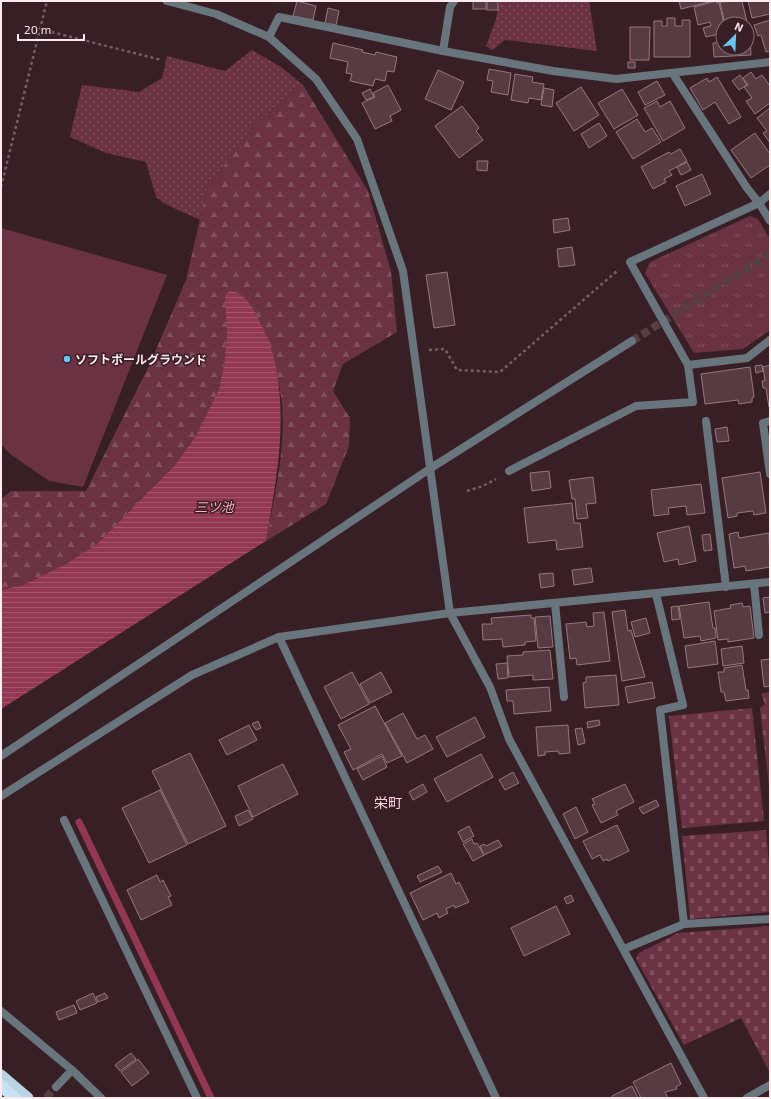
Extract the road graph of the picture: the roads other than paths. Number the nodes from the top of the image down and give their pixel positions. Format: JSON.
{"nodes":[{"id":1,"x":167,"y":1,"type":"edge"},
{"id":2,"x":454,"y":1,"type":"edge"},
{"id":3,"x":269,"y":38,"type":"junction"},
{"id":4,"x":442,"y":52,"type":"junction"},
{"id":5,"x":770,"y":62,"type":"edge"},
{"id":6,"x":673,"y":74,"type":"junction"},
{"id":7,"x":770,"y":194,"type":"edge"},
{"id":8,"x":759,"y":203,"type":"junction"},
{"id":9,"x":770,"y":221,"type":"edge"},
{"id":10,"x":770,"y":340,"type":"edge"},
{"id":11,"x":632,"y":342,"type":"tunnel mouth"},
{"id":12,"x":688,"y":365,"type":"junction"},
{"id":13,"x":706,"y":421,"type":"dead end"},
{"id":14,"x":770,"y":421,"type":"edge"},
{"id":15,"x":431,"y":468,"type":"junction"},
{"id":16,"x":509,"y":471,"type":"dead end"},
{"id":17,"x":770,"y":474,"type":"edge"},
{"id":18,"x":770,"y":582,"type":"edge"},
{"id":19,"x":754,"y":584,"type":"junction"},
{"id":20,"x":726,"y":587,"type":"junction"},
{"id":21,"x":656,"y":594,"type":"junction"},
{"id":22,"x":555,"y":603,"type":"junction"},
{"id":23,"x":450,"y":613,"type":"junction"},
{"id":24,"x":759,"y":635,"type":"dead end"},
{"id":25,"x":279,"y":637,"type":"junction"},
{"id":26,"x":564,"y":696,"type":"dead end"},
{"id":27,"x":1,"y":756,"type":"edge"},
{"id":28,"x":1,"y":796,"type":"edge"},
{"id":29,"x":64,"y":820,"type":"dead end"},
{"id":30,"x":770,"y":919,"type":"edge"},
{"id":31,"x":684,"y":924,"type":"junction"},
{"id":32,"x":624,"y":949,"type":"junction"},
{"id":33,"x":1,"y":1011,"type":"edge"},
{"id":34,"x":72,"y":1070,"type":"junction"},
{"id":35,"x":1,"y":1075,"type":"edge"},
{"id":36,"x":770,"y":1085,"type":"edge"},
{"id":37,"x":1,"y":1086,"type":"edge"},
{"id":38,"x":56,"y":1087,"type":"tunnel mouth"},
{"id":39,"x":15,"y":1098,"type":"edge"},
{"id":40,"x":28,"y":1098,"type":"edge"},
{"id":41,"x":101,"y":1098,"type":"edge"},
{"id":42,"x":197,"y":1098,"type":"edge"},
{"id":43,"x":496,"y":1098,"type":"edge"},
{"id":44,"x":704,"y":1098,"type":"edge"},
{"id":45,"x":748,"y":1098,"type":"edge"}],
"edges":[{"from":1,"to":3,"type":"street"},
{"from":2,"to":4,"type":"street"},
{"from":3,"to":4,"type":"street"},
{"from":3,"to":15,"type":"street"},
{"from":4,"to":6,"type":"street"},
{"from":5,"to":6,"type":"street"},
{"from":6,"to":8,"type":"street"},
{"from":7,"to":8,"type":"street"},
{"from":8,"to":9,"type":"street"},
{"from":8,"to":12,"type":"street"},
{"from":10,"to":12,"type":"street"},
{"from":11,"to":15,"type":"street"},
{"from":12,"to":16,"type":"street"},
{"from":13,"to":20,"type":"street"},
{"from":14,"to":17,"type":"street"},
{"from":15,"to":23,"type":"street"},
{"from":15,"to":27,"type":"street"},
{"from":18,"to":19,"type":"street"},
{"from":19,"to":20,"type":"street"},
{"from":19,"to":24,"type":"street"},
{"from":20,"to":21,"type":"street"},
{"from":21,"to":22,"type":"street"},
{"from":21,"to":31,"type":"street"},
{"from":22,"to":23,"type":"street"},
{"from":22,"to":26,"type":"street"},
{"from":23,"to":25,"type":"street"},
{"from":23,"to":32,"type":"street"},
{"from":25,"to":28,"type":"street"},
{"from":25,"to":43,"type":"street"},
{"from":29,"to":42,"type":"street"},
{"from":30,"to":31,"type":"street"},
{"from":31,"to":32,"type":"street"},
{"from":32,"to":44,"type":"street"},
{"from":33,"to":34,"type":"street"},
{"from":34,"to":38,"type":"street"},
{"from":34,"to":41,"type":"street"},
{"from":35,"to":40,"type":"highway"},
{"from":36,"to":45,"type":"street"},
{"from":37,"to":39,"type":"highway"}]}
